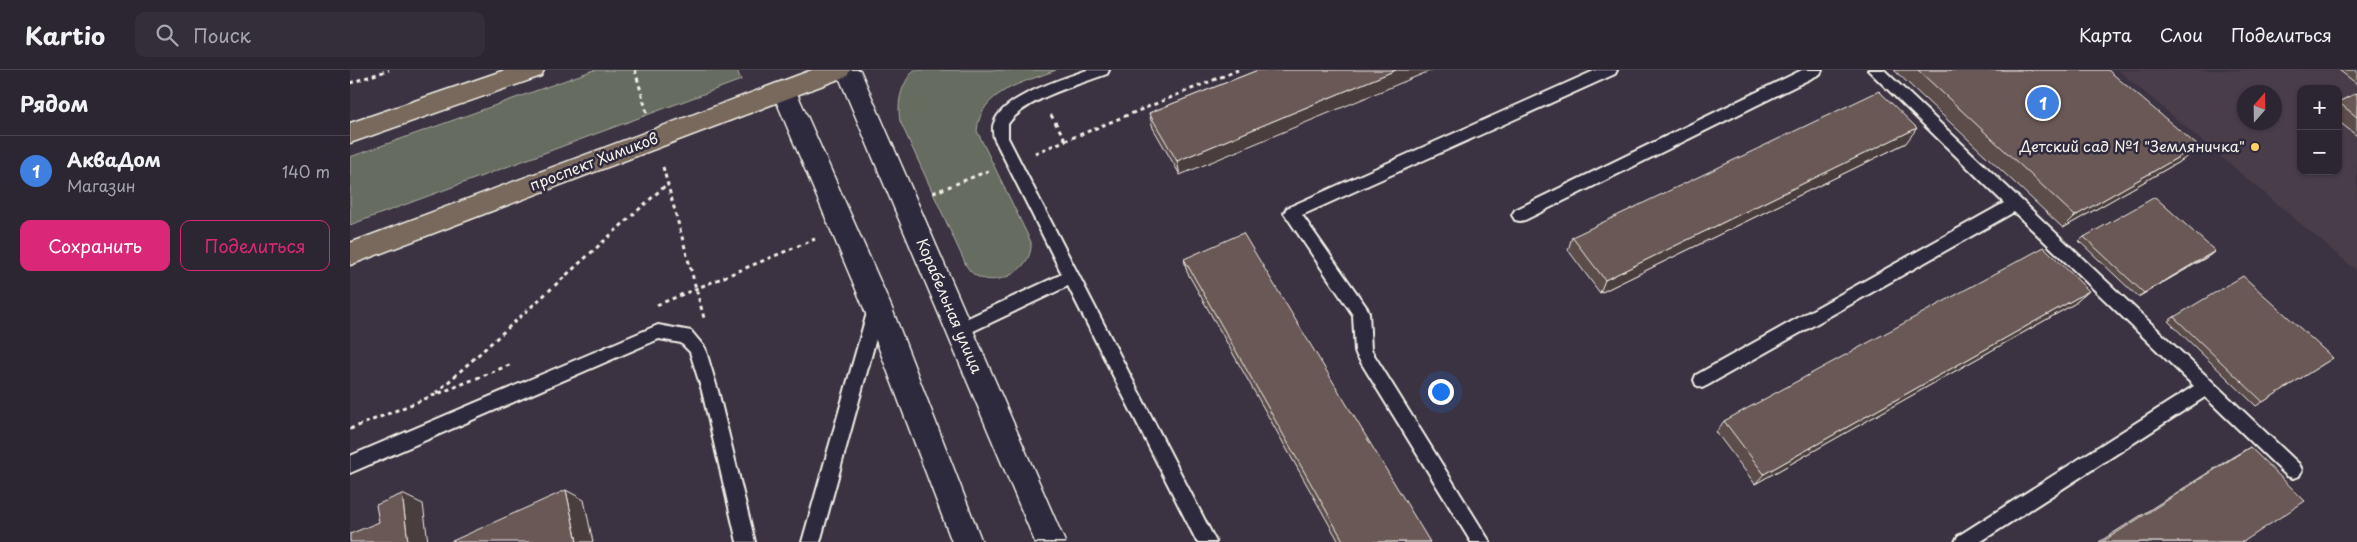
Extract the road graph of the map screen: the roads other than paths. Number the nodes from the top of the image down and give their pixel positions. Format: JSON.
{"nodes":[{"id":1,"x":532,"y":70,"type":"edge"},
{"id":2,"x":838,"y":70,"type":"edge"},
{"id":3,"x":848,"y":70,"type":"edge"},
{"id":4,"x":1102,"y":70,"type":"edge"},
{"id":5,"x":1610,"y":70,"type":"edge"},
{"id":6,"x":1815,"y":70,"type":"edge"},
{"id":7,"x":1875,"y":70,"type":"edge"},
{"id":8,"x":779,"y":80,"type":"edge"},
{"id":9,"x":350,"y":134,"type":"edge"},
{"id":10,"x":2015,"y":204,"type":"junction"},
{"id":11,"x":1520,"y":215,"type":"dead end"},
{"id":12,"x":350,"y":254,"type":"edge"},
{"id":13,"x":1072,"y":277,"type":"junction"},
{"id":14,"x":877,"y":306,"type":"junction"},
{"id":15,"x":959,"y":330,"type":"junction"},
{"id":16,"x":1702,"y":380,"type":"dead end"},
{"id":17,"x":2207,"y":387,"type":"junction"},
{"id":18,"x":350,"y":465,"type":"edge"},
{"id":19,"x":2294,"y":470,"type":"dead end"},
{"id":20,"x":746,"y":542,"type":"edge"},
{"id":21,"x":811,"y":542,"type":"edge"},
{"id":22,"x":967,"y":542,"type":"edge"},
{"id":23,"x":1050,"y":542,"type":"edge"},
{"id":24,"x":1207,"y":542,"type":"edge"},
{"id":25,"x":1481,"y":542,"type":"edge"},
{"id":26,"x":1964,"y":542,"type":"edge"}],
"edges":[{"from":1,"to":9,"type":"main road"},
{"from":2,"to":8,"type":"main road","name":"проспект Химиков"},
{"from":3,"to":15,"type":"main road","name":"Корабельная улица"},
{"from":4,"to":13,"type":"lane"},
{"from":5,"to":25,"type":"lane"},
{"from":6,"to":11,"type":"lane"},
{"from":7,"to":10,"type":"lane"},
{"from":8,"to":12,"type":"main road","name":"проспект Химиков"},
{"from":8,"to":14,"type":"main road"},
{"from":10,"to":16,"type":"lane"},
{"from":10,"to":17,"type":"lane"},
{"from":13,"to":15,"type":"lane"},
{"from":13,"to":24,"type":"lane"},
{"from":14,"to":21,"type":"lane"},
{"from":14,"to":22,"type":"main road"},
{"from":15,"to":23,"type":"main road","name":"Корабельная улица"},
{"from":17,"to":19,"type":"lane"},
{"from":17,"to":26,"type":"lane"},
{"from":18,"to":20,"type":"lane"}]}
